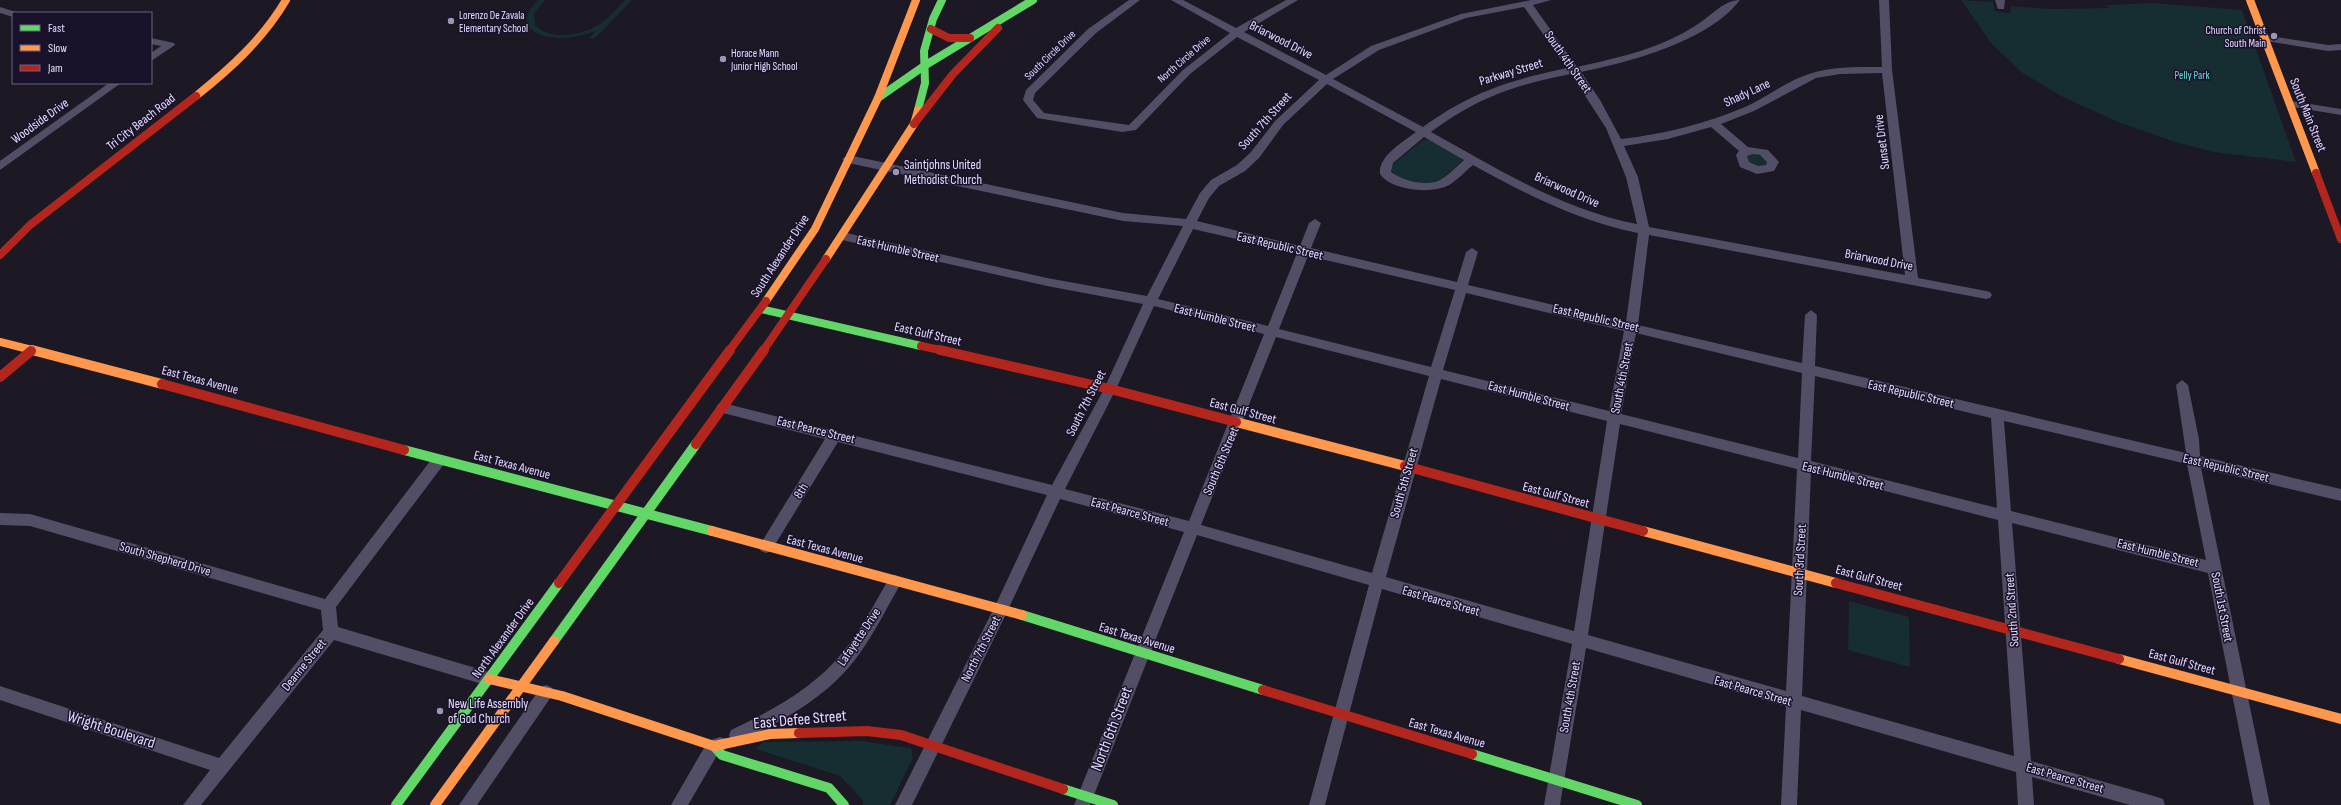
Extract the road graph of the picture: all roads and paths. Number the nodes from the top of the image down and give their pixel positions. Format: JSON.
{"nodes":[{"id":1,"x":286,"y":0,"type":"edge"},
{"id":2,"x":916,"y":0,"type":"edge"},
{"id":3,"x":942,"y":0,"type":"edge"},
{"id":4,"x":1033,"y":0,"type":"edge"},
{"id":5,"x":1135,"y":0,"type":"edge"},
{"id":6,"x":1176,"y":0,"type":"edge"},
{"id":7,"x":1293,"y":0,"type":"edge"},
{"id":8,"x":1546,"y":0,"type":"edge"},
{"id":9,"x":1735,"y":0,"type":"edge"},
{"id":10,"x":1884,"y":0,"type":"edge"},
{"id":11,"x":2250,"y":0,"type":"edge"},
{"id":12,"x":1527,"y":4,"type":"junction"},
{"id":13,"x":0,"y":10,"type":"edge"},
{"id":14,"x":1012,"y":13,"type":"junction"},
{"id":15,"x":12,"y":14,"type":"edge"},
{"id":16,"x":931,"y":29,"type":"junction"},
{"id":17,"x":1235,"y":32,"type":"junction"},
{"id":18,"x":970,"y":38,"type":"junction"},
{"id":19,"x":2264,"y":38,"type":"junction"},
{"id":20,"x":152,"y":41,"type":"edge"},
{"id":21,"x":2341,"y":47,"type":"edge"},
{"id":22,"x":152,"y":57,"type":"edge"},
{"id":23,"x":924,"y":66,"type":"junction"},
{"id":24,"x":1575,"y":70,"type":"junction"},
{"id":25,"x":1887,"y":70,"type":"junction"},
{"id":26,"x":1326,"y":79,"type":"junction"},
{"id":27,"x":115,"y":84,"type":"edge"},
{"id":28,"x":878,"y":98,"type":"junction"},
{"id":29,"x":2291,"y":104,"type":"junction"},
{"id":30,"x":2341,"y":112,"type":"edge"},
{"id":31,"x":1713,"y":123,"type":"junction"},
{"id":32,"x":914,"y":124,"type":"junction"},
{"id":33,"x":1094,"y":125,"type":"joint"},
{"id":34,"x":1422,"y":132,"type":"junction"},
{"id":35,"x":1618,"y":143,"type":"junction"},
{"id":36,"x":1746,"y":151,"type":"dead end"},
{"id":37,"x":848,"y":159,"type":"junction"},
{"id":38,"x":1472,"y":159,"type":"junction"},
{"id":39,"x":0,"y":166,"type":"edge"},
{"id":40,"x":885,"y":167,"type":"junction"},
{"id":41,"x":2337,"y":219,"type":"edge"},
{"id":42,"x":1315,"y":223,"type":"dead end"},
{"id":43,"x":1192,"y":224,"type":"junction"},
{"id":44,"x":1644,"y":230,"type":"junction"},
{"id":45,"x":842,"y":236,"type":"junction"},
{"id":46,"x":2341,"y":239,"type":"edge"},
{"id":47,"x":1304,"y":252,"type":"junction"},
{"id":48,"x":1472,"y":252,"type":"dead end"},
{"id":49,"x":0,"y":255,"type":"edge"},
{"id":50,"x":1912,"y":281,"type":"junction"},
{"id":51,"x":1461,"y":286,"type":"junction"},
{"id":52,"x":1986,"y":295,"type":"dead end"},
{"id":53,"x":1150,"y":302,"type":"junction"},
{"id":54,"x":761,"y":309,"type":"junction"},
{"id":55,"x":1811,"y":315,"type":"dead end"},
{"id":56,"x":789,"y":316,"type":"junction"},
{"id":57,"x":1631,"y":327,"type":"junction"},
{"id":58,"x":1272,"y":331,"type":"junction"},
{"id":59,"x":1,"y":341,"type":"edge"},
{"id":60,"x":31,"y":351,"type":"junction"},
{"id":61,"x":1808,"y":370,"type":"junction"},
{"id":62,"x":1436,"y":372,"type":"junction"},
{"id":63,"x":0,"y":377,"type":"edge"},
{"id":64,"x":2182,"y":385,"type":"dead end"},
{"id":65,"x":1110,"y":389,"type":"junction"},
{"id":66,"x":723,"y":408,"type":"junction"},
{"id":67,"x":1997,"y":414,"type":"junction"},
{"id":68,"x":1614,"y":418,"type":"junction"},
{"id":69,"x":1237,"y":423,"type":"junction"},
{"id":70,"x":835,"y":435,"type":"junction"},
{"id":71,"x":439,"y":460,"type":"junction"},
{"id":72,"x":2193,"y":460,"type":"junction"},
{"id":73,"x":1804,"y":466,"type":"junction"},
{"id":74,"x":1408,"y":467,"type":"junction"},
{"id":75,"x":1056,"y":492,"type":"junction"},
{"id":76,"x":2341,"y":495,"type":"edge"},
{"id":77,"x":617,"y":505,"type":"junction"},
{"id":78,"x":645,"y":513,"type":"junction"},
{"id":79,"x":2005,"y":514,"type":"junction"},
{"id":80,"x":0,"y":518,"type":"edge"},
{"id":81,"x":1598,"y":520,"type":"junction"},
{"id":82,"x":1192,"y":528,"type":"junction"},
{"id":83,"x":766,"y":547,"type":"junction"},
{"id":84,"x":2214,"y":568,"type":"junction"},
{"id":85,"x":1799,"y":573,"type":"junction"},
{"id":86,"x":895,"y":581,"type":"junction"},
{"id":87,"x":1376,"y":582,"type":"junction"},
{"id":88,"x":328,"y":606,"type":"junction"},
{"id":89,"x":1001,"y":609,"type":"junction"},
{"id":90,"x":2013,"y":630,"type":"junction"},
{"id":91,"x":331,"y":632,"type":"junction"},
{"id":92,"x":1580,"y":640,"type":"junction"},
{"id":93,"x":1141,"y":653,"type":"junction"},
{"id":94,"x":489,"y":679,"type":"junction"},
{"id":95,"x":520,"y":685,"type":"junction"},
{"id":96,"x":2238,"y":691,"type":"junction"},
{"id":97,"x":546,"y":692,"type":"junction"},
{"id":98,"x":0,"y":693,"type":"edge"},
{"id":99,"x":1793,"y":702,"type":"junction"},
{"id":100,"x":1339,"y":715,"type":"junction"},
{"id":101,"x":2341,"y":719,"type":"edge"},
{"id":102,"x":714,"y":746,"type":"junction"},
{"id":103,"x":932,"y":746,"type":"junction"},
{"id":104,"x":222,"y":766,"type":"junction"},
{"id":105,"x":2023,"y":766,"type":"junction"},
{"id":106,"x":1556,"y":779,"type":"junction"},
{"id":107,"x":1084,"y":801,"type":"edge"},
{"id":108,"x":191,"y":805,"type":"edge"},
{"id":109,"x":396,"y":805,"type":"edge"},
{"id":110,"x":435,"y":805,"type":"edge"},
{"id":111,"x":467,"y":805,"type":"edge"},
{"id":112,"x":679,"y":805,"type":"edge"},
{"id":113,"x":844,"y":805,"type":"edge"},
{"id":114,"x":903,"y":805,"type":"edge"},
{"id":115,"x":1113,"y":805,"type":"edge"},
{"id":116,"x":1316,"y":805,"type":"edge"},
{"id":117,"x":1552,"y":805,"type":"edge"},
{"id":118,"x":1637,"y":805,"type":"edge"},
{"id":119,"x":1789,"y":805,"type":"edge"},
{"id":120,"x":2026,"y":805,"type":"edge"},
{"id":121,"x":2156,"y":805,"type":"edge"},
{"id":122,"x":2262,"y":805,"type":"edge"}],
"edges":[{"from":1,"to":49,"type":"main road","name":"Tri City Beach Road"},
{"from":2,"to":28,"type":"main road"},
{"from":3,"to":16,"type":"main road"},
{"from":4,"to":14,"type":"main road","name":"South Alexander Drive"},
{"from":5,"to":33,"type":"street","name":"South Circle Drive"},
{"from":6,"to":17,"type":"street","name":"Briarwood Drive"},
{"from":7,"to":17,"type":"street","name":"North Circle Drive"},
{"from":8,"to":12,"type":"street","name":"South 7th Street"},
{"from":9,"to":24,"type":"street","name":"Parkway Street"},
{"from":10,"to":25,"type":"street","name":"Sunset Drive"},
{"from":11,"to":19,"type":"main road","name":"South Main Street"},
{"from":12,"to":24,"type":"street","name":"South 4th Street"},
{"from":12,"to":26,"type":"street","name":"South 7th Street"},
{"from":13,"to":15,"type":"street"},
{"from":14,"to":18,"type":"main road","name":"South Alexander Drive"},
{"from":14,"to":32,"type":"main road","name":"South Alexander Drive"},
{"from":16,"to":18,"type":"main road"},
{"from":16,"to":23,"type":"main road"},
{"from":17,"to":26,"type":"street","name":"Briarwood Drive"},
{"from":17,"to":33,"type":"street","name":"North Circle Drive"},
{"from":18,"to":23,"type":"main road","name":"South Alexander Drive"},
{"from":19,"to":21,"type":"street"},
{"from":19,"to":29,"type":"main road","name":"South Main Street"},
{"from":20,"to":22,"type":"street"},
{"from":23,"to":28,"type":"main road","name":"South Alexander Drive"},
{"from":23,"to":32,"type":"main road"},
{"from":24,"to":34,"type":"street","name":"Parkway Street"},
{"from":24,"to":35,"type":"street","name":"South 4th Street"},
{"from":25,"to":31,"type":"street","name":"Shady Lane"},
{"from":25,"to":50,"type":"street","name":"Sunset Drive"},
{"from":26,"to":34,"type":"street","name":"Briarwood Drive"},
{"from":26,"to":43,"type":"street","name":"South 7th Street"},
{"from":27,"to":39,"type":"street","name":"Woodside Drive"},
{"from":28,"to":37,"type":"main road","name":"South Alexander Drive"},
{"from":29,"to":30,"type":"street"},
{"from":29,"to":41,"type":"main road","name":"South Main Street"},
{"from":31,"to":35,"type":"street","name":"Shady Lane"},
{"from":31,"to":36,"type":"street"},
{"from":32,"to":40,"type":"main road","name":"South Alexander Drive"},
{"from":34,"to":38,"type":"street","name":"Briarwood Drive"},
{"from":34,"to":38,"type":"street","name":"Parkway Street"},
{"from":35,"to":44,"type":"street","name":"South 4th Street"},
{"from":37,"to":40,"type":"street","name":"East Republic Street"},
{"from":37,"to":54,"type":"main road","name":"South Alexander Drive"},
{"from":38,"to":44,"type":"street","name":"Briarwood Drive"},
{"from":40,"to":43,"type":"street","name":"East Republic Street"},
{"from":40,"to":45,"type":"main road","name":"South Alexander Drive"},
{"from":41,"to":46,"type":"main road","name":"South Main Street"},
{"from":42,"to":47,"type":"street","name":"South 6th Street"},
{"from":43,"to":47,"type":"street","name":"East Republic Street"},
{"from":43,"to":53,"type":"street","name":"South 7th Street"},
{"from":44,"to":50,"type":"street","name":"Briarwood Drive"},
{"from":44,"to":57,"type":"street","name":"South 4th Street"},
{"from":45,"to":53,"type":"street","name":"East Humble Street"},
{"from":45,"to":56,"type":"main road","name":"South Alexander Drive"},
{"from":47,"to":51,"type":"street","name":"East Republic Street"},
{"from":47,"to":58,"type":"street","name":"South 6th Street"},
{"from":48,"to":51,"type":"street","name":"South 5th Street"},
{"from":50,"to":52,"type":"street","name":"Briarwood Drive"},
{"from":51,"to":57,"type":"street","name":"East Republic Street"},
{"from":51,"to":62,"type":"street","name":"South 5th Street"},
{"from":53,"to":58,"type":"street","name":"East Humble Street"},
{"from":53,"to":65,"type":"street","name":"South 7th Street"},
{"from":54,"to":56,"type":"main road","name":"East Gulf Street"},
{"from":54,"to":77,"type":"main road","name":"South Alexander Drive"},
{"from":55,"to":61,"type":"street","name":"South 3rd Street"},
{"from":56,"to":65,"type":"main road","name":"East Gulf Street"},
{"from":56,"to":66,"type":"main road","name":"South Alexander Drive"},
{"from":57,"to":61,"type":"street","name":"East Republic Street"},
{"from":57,"to":68,"type":"street","name":"South 4th Street"},
{"from":58,"to":62,"type":"street","name":"East Humble Street"},
{"from":58,"to":69,"type":"street","name":"South 6th Street"},
{"from":59,"to":60,"type":"main road","name":"East Texas Avenue"},
{"from":60,"to":63,"type":"main road"},
{"from":60,"to":71,"type":"main road","name":"East Texas Avenue"},
{"from":61,"to":67,"type":"street","name":"East Republic Street"},
{"from":61,"to":73,"type":"street","name":"South 3rd Street"},
{"from":62,"to":68,"type":"street","name":"East Humble Street"},
{"from":62,"to":74,"type":"street","name":"South 5th Street"},
{"from":64,"to":72,"type":"street","name":"South 1st Street"},
{"from":65,"to":69,"type":"main road","name":"East Gulf Street"},
{"from":65,"to":75,"type":"street","name":"South 7th Street"},
{"from":66,"to":70,"type":"street","name":"East Pearce Street"},
{"from":66,"to":78,"type":"main road","name":"South Alexander Drive"},
{"from":67,"to":72,"type":"street","name":"East Republic Street"},
{"from":67,"to":79,"type":"street","name":"South 2nd Street"},
{"from":68,"to":73,"type":"street","name":"East Humble Street"},
{"from":68,"to":81,"type":"street","name":"South 4th Street"},
{"from":69,"to":74,"type":"main road","name":"East Gulf Street"},
{"from":69,"to":82,"type":"street","name":"South 6th Street"},
{"from":70,"to":75,"type":"street","name":"East Pearce Street"},
{"from":70,"to":83,"type":"street","name":"8th"},
{"from":71,"to":77,"type":"main road","name":"East Texas Avenue"},
{"from":71,"to":88,"type":"street"},
{"from":72,"to":76,"type":"street","name":"East Republic Street"},
{"from":72,"to":84,"type":"street","name":"South 1st Street"},
{"from":73,"to":79,"type":"street","name":"East Humble Street"},
{"from":73,"to":85,"type":"street","name":"South 3rd Street"},
{"from":74,"to":81,"type":"main road","name":"East Gulf Street"},
{"from":74,"to":87,"type":"street","name":"South 5th Street"},
{"from":75,"to":82,"type":"street","name":"East Pearce Street"},
{"from":75,"to":89,"type":"street","name":"North 7th Street"},
{"from":77,"to":78,"type":"main road","name":"East Texas Avenue"},
{"from":77,"to":94,"type":"main road","name":"North Alexander Drive"},
{"from":78,"to":83,"type":"main road","name":"East Texas Avenue"},
{"from":78,"to":95,"type":"main road"},
{"from":79,"to":84,"type":"street","name":"East Humble Street"},
{"from":79,"to":90,"type":"street","name":"South 2nd Street"},
{"from":80,"to":88,"type":"street","name":"South Shepherd Drive"},
{"from":81,"to":85,"type":"main road","name":"East Gulf Street"},
{"from":81,"to":92,"type":"street","name":"South 4th Street"},
{"from":82,"to":87,"type":"street","name":"East Pearce Street"},
{"from":82,"to":93,"type":"street","name":"South 6th Street"},
{"from":83,"to":86,"type":"main road","name":"East Texas Avenue"},
{"from":84,"to":96,"type":"street","name":"South 1st Street"},
{"from":85,"to":90,"type":"main road","name":"East Gulf Street"},
{"from":85,"to":99,"type":"street","name":"South 3rd Street"},
{"from":86,"to":89,"type":"main road","name":"East Texas Avenue"},
{"from":86,"to":102,"type":"street","name":"Lafayette Drive"},
{"from":87,"to":92,"type":"street","name":"East Pearce Street"},
{"from":87,"to":100,"type":"street","name":"South 5th Street"},
{"from":88,"to":91,"type":"street","name":"Deanne Street"},
{"from":89,"to":93,"type":"main road","name":"East Texas Avenue"},
{"from":89,"to":103,"type":"street","name":"North 7th Street"},
{"from":90,"to":96,"type":"main road","name":"East Gulf Street"},
{"from":90,"to":105,"type":"street","name":"South 2nd Street"},
{"from":91,"to":94,"type":"street"},
{"from":91,"to":104,"type":"street","name":"Deanne Street"},
{"from":92,"to":99,"type":"street","name":"East Pearce Street"},
{"from":92,"to":106,"type":"street","name":"South 4th Street"},
{"from":93,"to":100,"type":"main road","name":"East Texas Avenue"},
{"from":93,"to":107,"type":"street","name":"North 6th Street"},
{"from":94,"to":95,"type":"main road","name":"East Defee Street"},
{"from":94,"to":109,"type":"main road","name":"North Alexander Drive"},
{"from":95,"to":97,"type":"main road","name":"East Defee Street"},
{"from":95,"to":110,"type":"main road"},
{"from":96,"to":101,"type":"main road","name":"East Gulf Street"},
{"from":96,"to":122,"type":"street","name":"South 1st Street"},
{"from":97,"to":102,"type":"main road","name":"East Defee Street"},
{"from":97,"to":111,"type":"street"},
{"from":98,"to":104,"type":"street","name":"Wright Boulevard"},
{"from":99,"to":105,"type":"street","name":"East Pearce Street"},
{"from":99,"to":119,"type":"street","name":"South 3rd Street"},
{"from":100,"to":106,"type":"main road","name":"East Texas Avenue"},
{"from":100,"to":116,"type":"street","name":"South 5th Street"},
{"from":102,"to":103,"type":"main road","name":"East Defee Street"},
{"from":102,"to":112,"type":"street"},
{"from":102,"to":113,"type":"main road"},
{"from":103,"to":107,"type":"main road","name":"East Defee Street"},
{"from":103,"to":114,"type":"street","name":"North 7th Street"},
{"from":104,"to":108,"type":"street","name":"Deanne Street"},
{"from":105,"to":120,"type":"street","name":"South 2nd Street"},
{"from":105,"to":121,"type":"street","name":"East Pearce Street"},
{"from":106,"to":117,"type":"street","name":"South 4th Street"},
{"from":106,"to":118,"type":"main road","name":"East Texas Avenue"},
{"from":107,"to":115,"type":"main road","name":"East Defee Street"}]}
